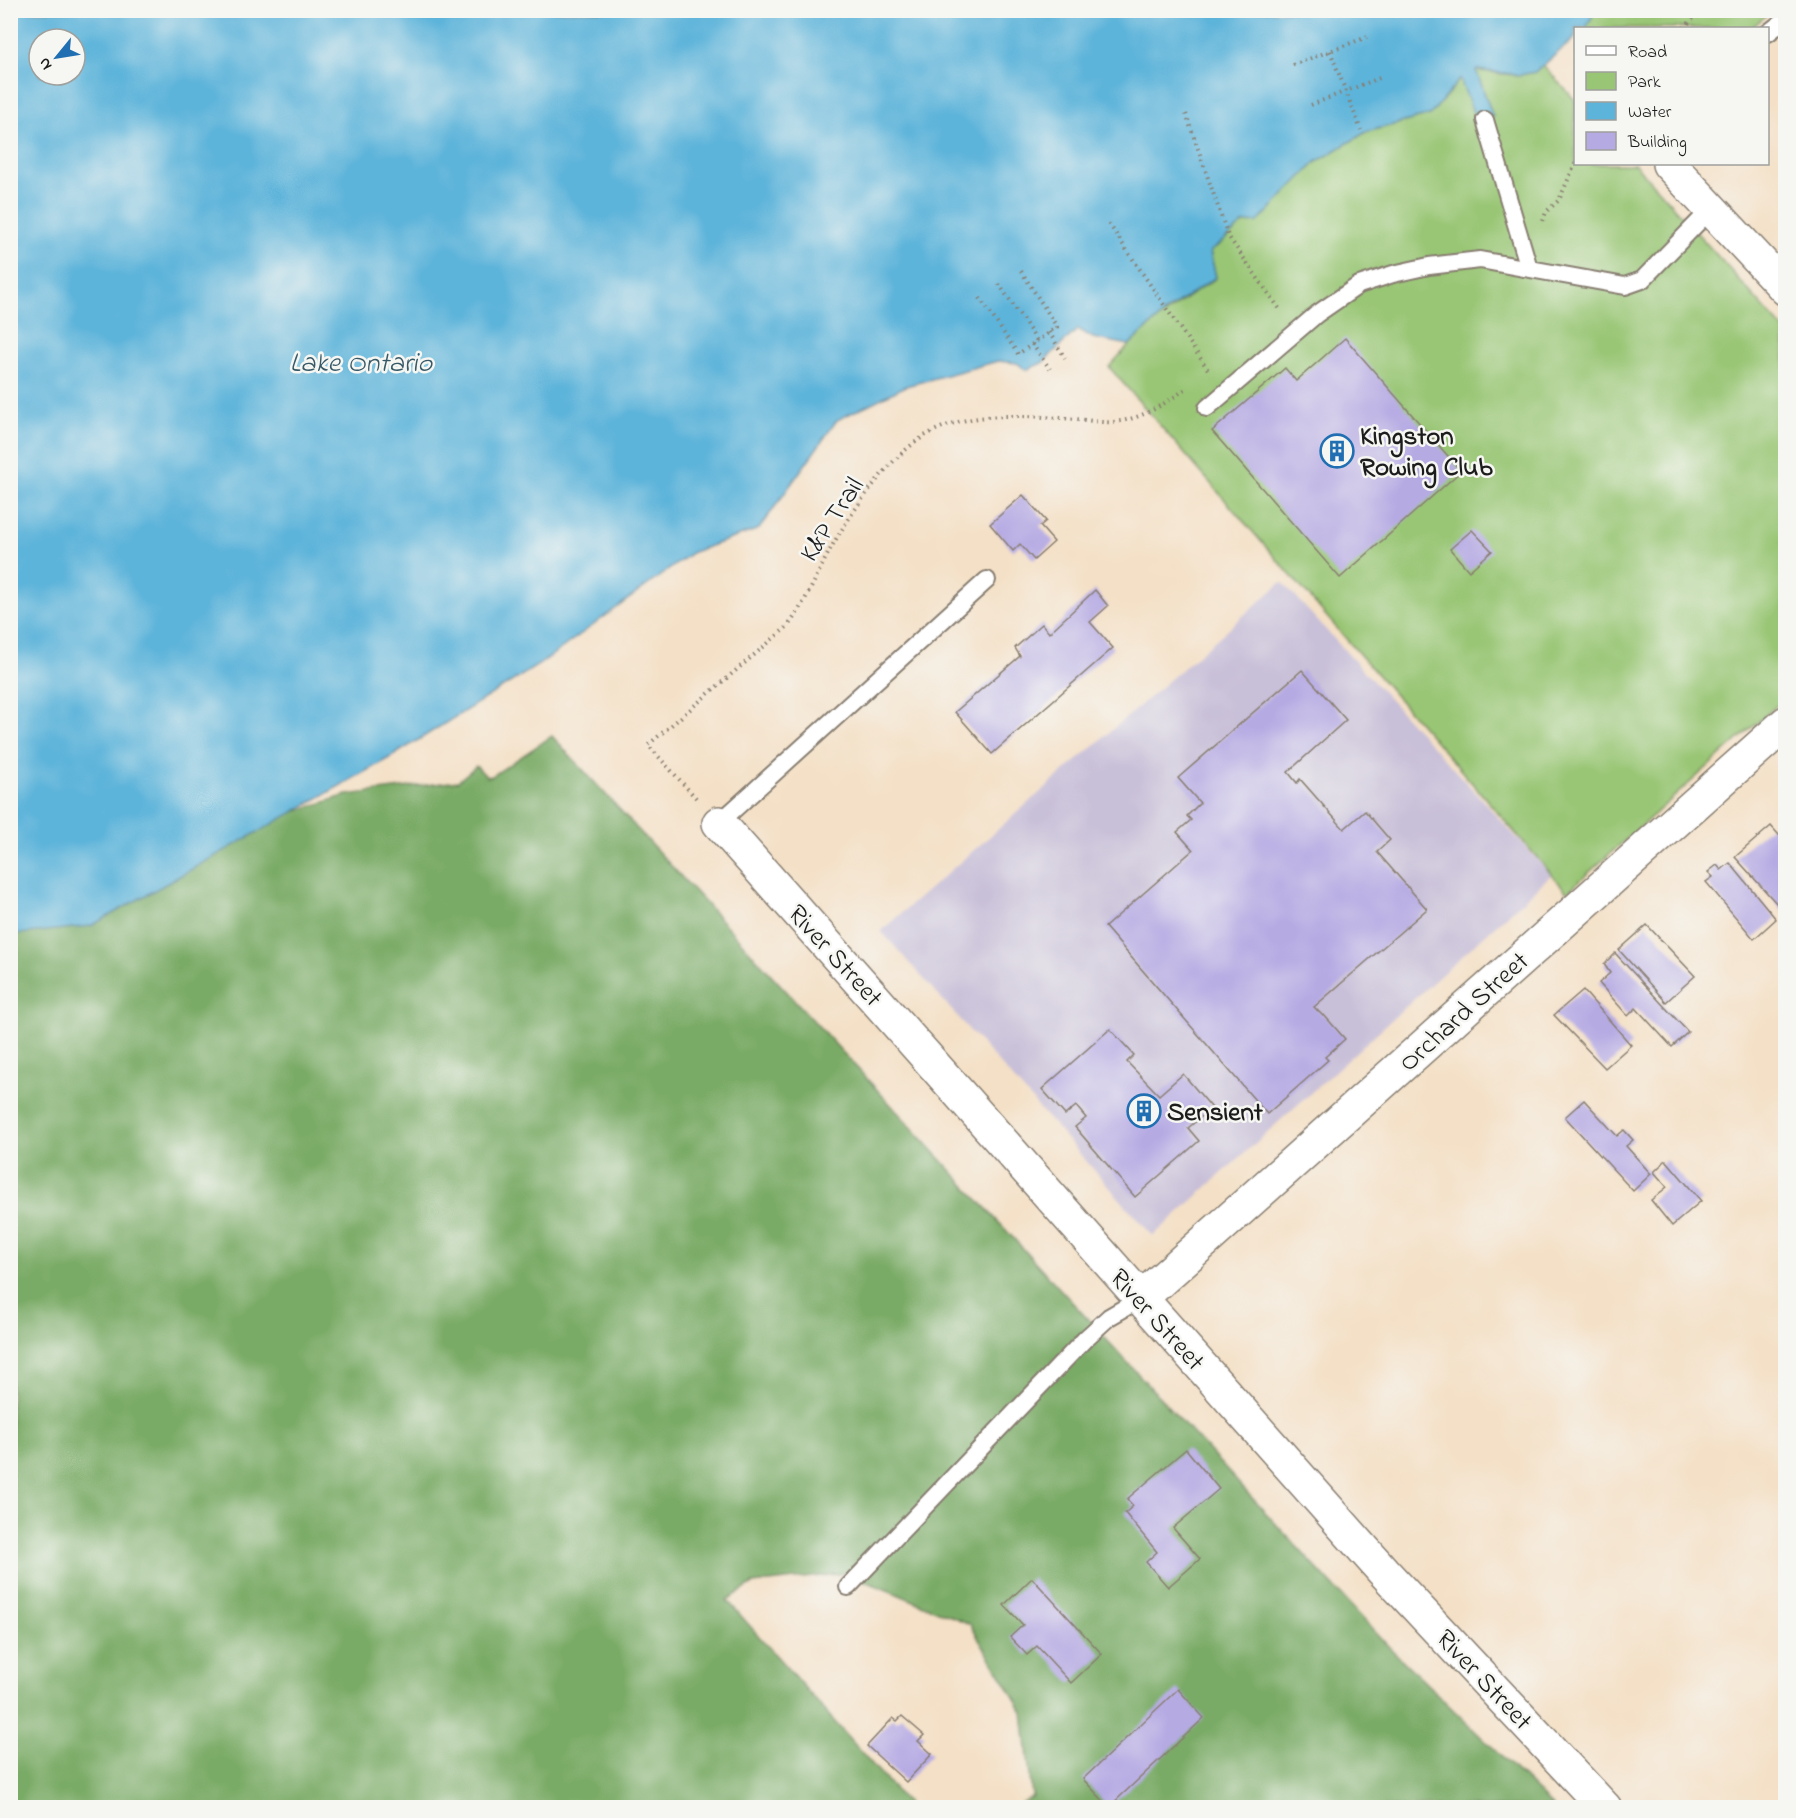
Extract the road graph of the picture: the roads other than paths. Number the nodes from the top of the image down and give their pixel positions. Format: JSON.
{"nodes":[{"id":1,"x":1785,"y":19,"type":"edge"},
{"id":2,"x":1769,"y":31,"type":"edge"},
{"id":3,"x":1485,"y":120,"type":"dead end"},
{"id":4,"x":1670,"y":165,"type":"edge"},
{"id":5,"x":1712,"y":208,"type":"junction"},
{"id":6,"x":1529,"y":268,"type":"junction"},
{"id":7,"x":1785,"y":289,"type":"edge"},
{"id":8,"x":1207,"y":408,"type":"dead end"},
{"id":9,"x":987,"y":580,"type":"dead end"},
{"id":10,"x":1785,"y":723,"type":"edge"},
{"id":11,"x":719,"y":824,"type":"joint"},
{"id":12,"x":1140,"y":1299,"type":"junction"},
{"id":13,"x":848,"y":1587,"type":"dead end"},
{"id":14,"x":1605,"y":1808,"type":"edge"}],
"edges":[{"from":1,"to":2,"type":"lane"},
{"from":3,"to":6,"type":"lane"},
{"from":4,"to":5,"type":"street"},
{"from":5,"to":6,"type":"lane"},
{"from":5,"to":7,"type":"street"},
{"from":6,"to":8,"type":"lane"},
{"from":9,"to":11,"type":"lane"},
{"from":10,"to":12,"type":"street","name":"Orchard Street"},
{"from":11,"to":12,"type":"street","name":"River Street"},
{"from":12,"to":13,"type":"lane"},
{"from":12,"to":14,"type":"street","name":"River Street"}]}
